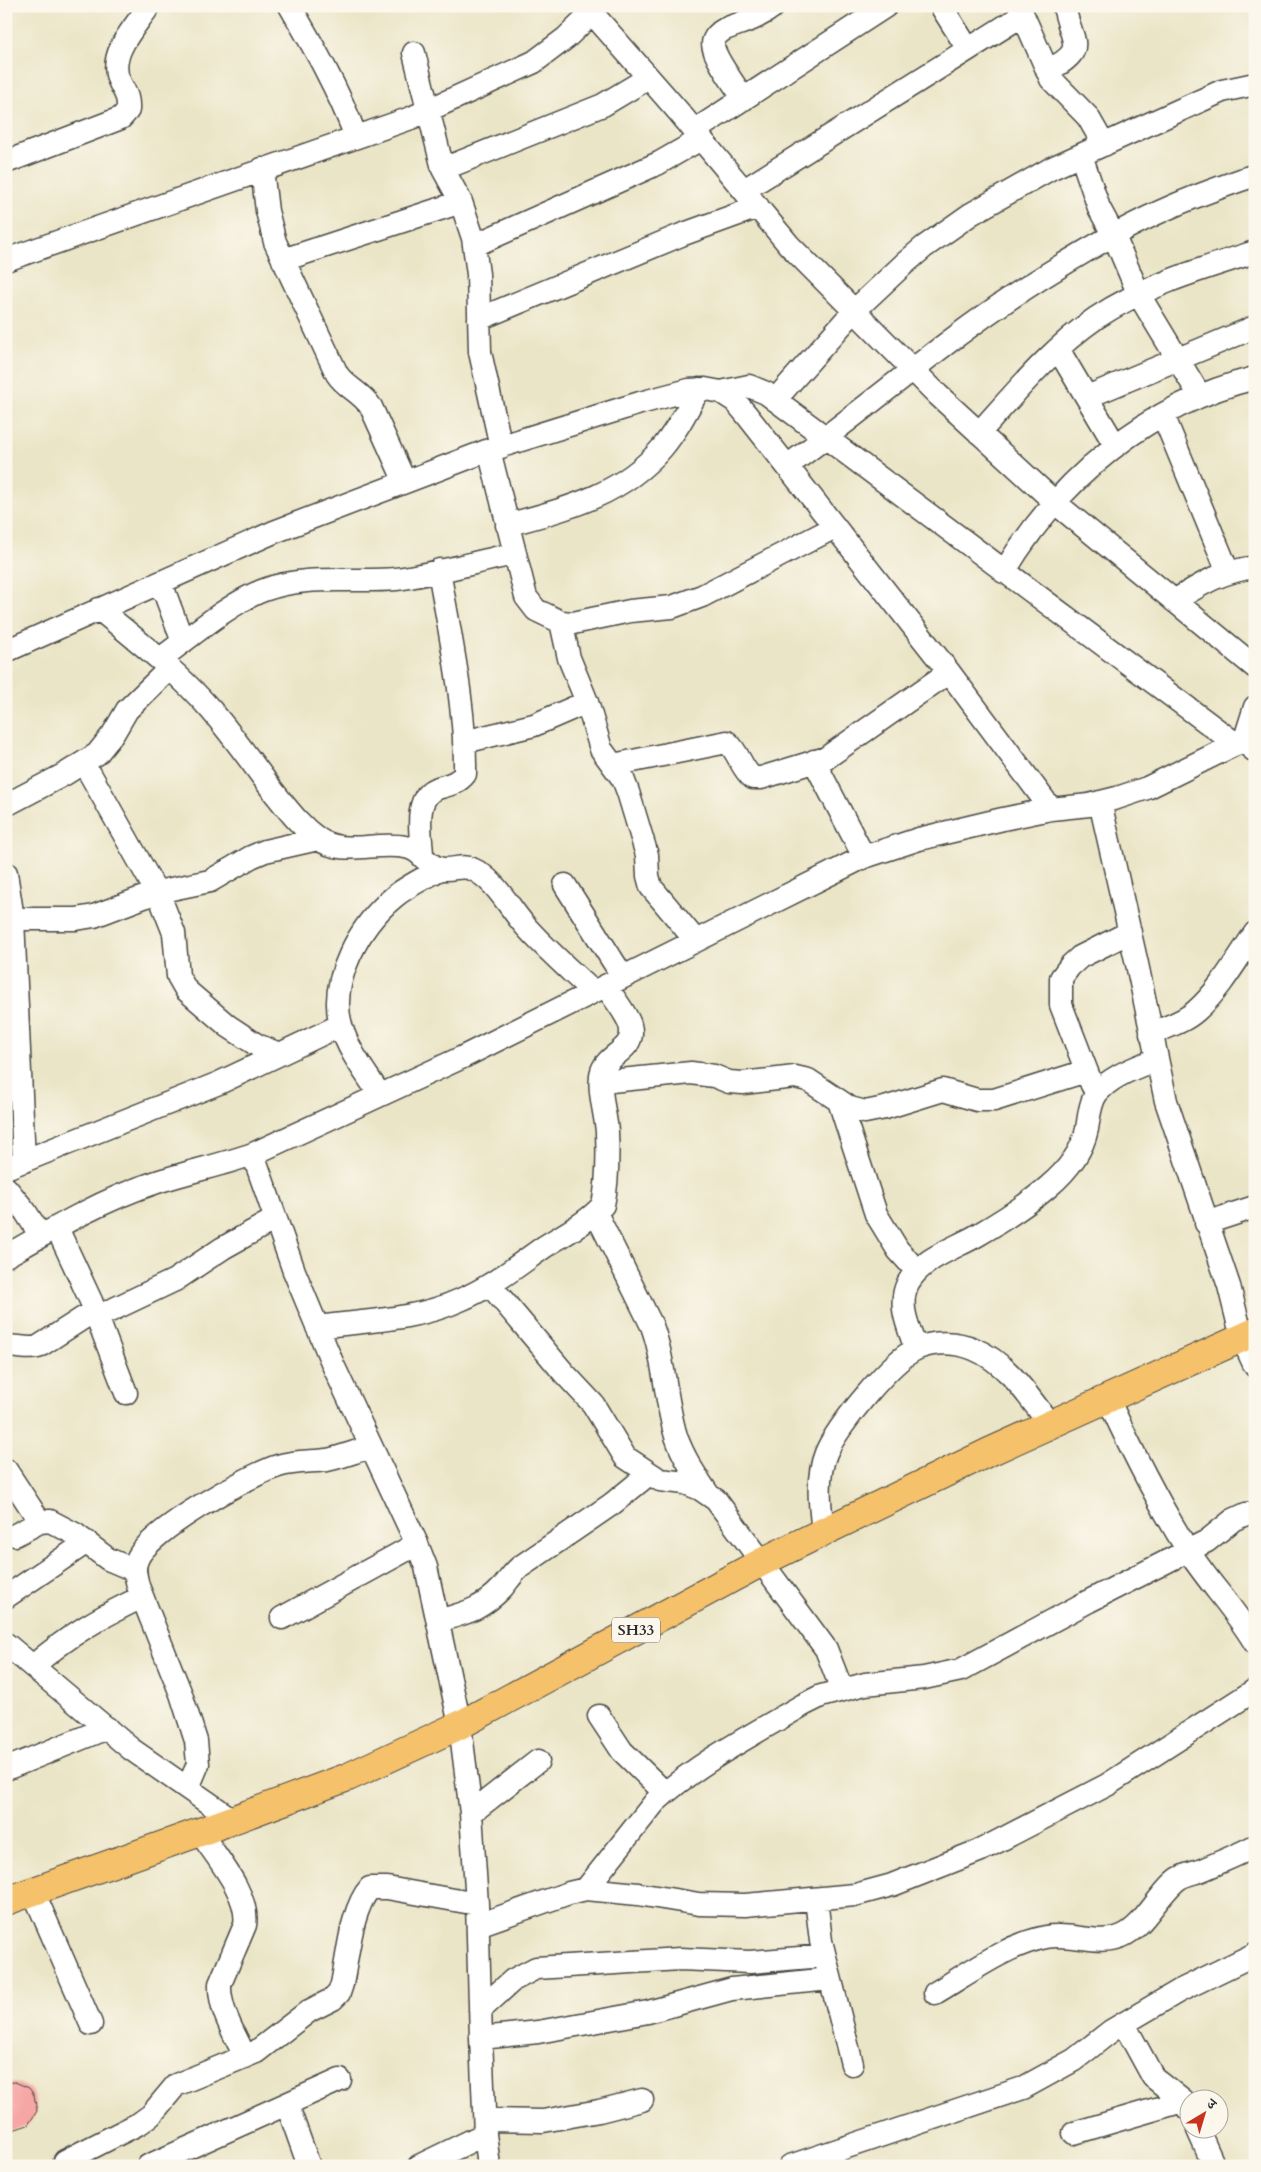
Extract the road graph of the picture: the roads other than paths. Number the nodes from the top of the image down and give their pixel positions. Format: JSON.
{"nodes":[{"id":1,"x":149,"y":6,"type":"edge"},
{"id":2,"x":290,"y":6,"type":"edge"},
{"id":3,"x":774,"y":6,"type":"edge"},
{"id":4,"x":886,"y":6,"type":"edge"},
{"id":5,"x":941,"y":6,"type":"edge"},
{"id":6,"x":1064,"y":6,"type":"edge"},
{"id":7,"x":589,"y":10,"type":"edge"},
{"id":8,"x":1021,"y":11,"type":"edge"},
{"id":9,"x":968,"y":49,"type":"junction"},
{"id":10,"x":414,"y":53,"type":"dead end"},
{"id":11,"x":1047,"y":71,"type":"junction"},
{"id":12,"x":648,"y":78,"type":"junction"},
{"id":13,"x":1255,"y":84,"type":"edge"},
{"id":14,"x":744,"y":99,"type":"junction"},
{"id":15,"x":429,"y":110,"type":"junction"},
{"id":16,"x":698,"y":135,"type":"junction"},
{"id":17,"x":356,"y":136,"type":"junction"},
{"id":18,"x":1104,"y":145,"type":"junction"},
{"id":19,"x":1081,"y":155,"type":"junction"},
{"id":20,"x":6,"y":162,"type":"edge"},
{"id":21,"x":262,"y":169,"type":"junction"},
{"id":22,"x":443,"y":169,"type":"junction"},
{"id":23,"x":1255,"y":175,"type":"edge"},
{"id":24,"x":751,"y":198,"type":"junction"},
{"id":25,"x":461,"y":202,"type":"junction"},
{"id":26,"x":1114,"y":236,"type":"junction"},
{"id":27,"x":475,"y":245,"type":"junction"},
{"id":28,"x":1255,"y":252,"type":"edge"},
{"id":29,"x":6,"y":260,"type":"edge"},
{"id":30,"x":284,"y":260,"type":"junction"},
{"id":31,"x":1139,"y":295,"type":"junction"},
{"id":32,"x":854,"y":311,"type":"junction"},
{"id":33,"x":479,"y":319,"type":"junction"},
{"id":34,"x":1255,"y":327,"type":"edge"},
{"id":35,"x":1058,"y":350,"type":"junction"},
{"id":36,"x":1178,"y":358,"type":"junction"},
{"id":37,"x":913,"y":370,"type":"junction"},
{"id":38,"x":1255,"y":378,"type":"edge"},
{"id":39,"x":710,"y":390,"type":"junction"},
{"id":40,"x":1200,"y":396,"type":"junction"},
{"id":41,"x":1087,"y":397,"type":"junction"},
{"id":42,"x":775,"y":400,"type":"junction"},
{"id":43,"x":1163,"y":415,"type":"junction"},
{"id":44,"x":979,"y":433,"type":"junction"},
{"id":45,"x":826,"y":438,"type":"junction"},
{"id":46,"x":1115,"y":445,"type":"junction"},
{"id":47,"x":495,"y":448,"type":"junction"},
{"id":48,"x":787,"y":466,"type":"junction"},
{"id":49,"x":405,"y":482,"type":"junction"},
{"id":50,"x":1054,"y":502,"type":"junction"},
{"id":51,"x":507,"y":525,"type":"junction"},
{"id":52,"x":834,"y":527,"type":"junction"},
{"id":53,"x":514,"y":554,"type":"junction"},
{"id":54,"x":1255,"y":567,"type":"edge"},
{"id":55,"x":439,"y":570,"type":"junction"},
{"id":56,"x":1004,"y":572,"type":"junction"},
{"id":57,"x":1228,"y":572,"type":"junction"},
{"id":58,"x":161,"y":582,"type":"junction"},
{"id":59,"x":1174,"y":600,"type":"junction"},
{"id":60,"x":99,"y":609,"type":"junction"},
{"id":61,"x":562,"y":622,"type":"junction"},
{"id":62,"x":183,"y":642,"type":"junction"},
{"id":63,"x":6,"y":651,"type":"edge"},
{"id":64,"x":165,"y":664,"type":"junction"},
{"id":65,"x":1255,"y":667,"type":"edge"},
{"id":66,"x":949,"y":672,"type":"junction"},
{"id":67,"x":587,"y":702,"type":"junction"},
{"id":68,"x":1255,"y":707,"type":"edge"},
{"id":69,"x":464,"y":742,"type":"junction"},
{"id":70,"x":1245,"y":746,"type":"edge"},
{"id":71,"x":814,"y":761,"type":"junction"},
{"id":72,"x":84,"y":763,"type":"junction"},
{"id":73,"x":613,"y":765,"type":"junction"},
{"id":74,"x":1100,"y":802,"type":"junction"},
{"id":75,"x":6,"y":805,"type":"edge"},
{"id":76,"x":1051,"y":809,"type":"junction"},
{"id":77,"x":318,"y":839,"type":"junction"},
{"id":78,"x":422,"y":854,"type":"junction"},
{"id":79,"x":864,"y":857,"type":"junction"},
{"id":80,"x":440,"y":869,"type":"junction"},
{"id":81,"x":6,"y":873,"type":"edge"},
{"id":82,"x":565,"y":885,"type":"dead end"},
{"id":83,"x":157,"y":892,"type":"junction"},
{"id":84,"x":14,"y":919,"type":"junction"},
{"id":85,"x":1130,"y":932,"type":"junction"},
{"id":86,"x":1255,"y":933,"type":"edge"},
{"id":87,"x":696,"y":941,"type":"junction"},
{"id":88,"x":607,"y":985,"type":"junction"},
{"id":89,"x":341,"y":1024,"type":"junction"},
{"id":90,"x":1151,"y":1034,"type":"junction"},
{"id":91,"x":278,"y":1054,"type":"junction"},
{"id":92,"x":1156,"y":1059,"type":"junction"},
{"id":93,"x":1086,"y":1071,"type":"junction"},
{"id":94,"x":601,"y":1082,"type":"junction"},
{"id":95,"x":1096,"y":1094,"type":"junction"},
{"id":96,"x":380,"y":1095,"type":"junction"},
{"id":97,"x":839,"y":1102,"type":"junction"},
{"id":98,"x":253,"y":1154,"type":"junction"},
{"id":99,"x":15,"y":1164,"type":"edge"},
{"id":100,"x":6,"y":1188,"type":"edge"},
{"id":101,"x":1255,"y":1207,"type":"edge"},
{"id":102,"x":596,"y":1213,"type":"junction"},
{"id":103,"x":275,"y":1219,"type":"junction"},
{"id":104,"x":1206,"y":1223,"type":"junction"},
{"id":105,"x":49,"y":1232,"type":"junction"},
{"id":106,"x":6,"y":1256,"type":"edge"},
{"id":107,"x":916,"y":1271,"type":"junction"},
{"id":108,"x":490,"y":1284,"type":"junction"},
{"id":109,"x":96,"y":1314,"type":"junction"},
{"id":110,"x":317,"y":1327,"type":"junction"},
{"id":111,"x":1248,"y":1335,"type":"edge"},
{"id":112,"x":6,"y":1347,"type":"edge"},
{"id":113,"x":916,"y":1349,"type":"junction"},
{"id":114,"x":1255,"y":1366,"type":"edge"},
{"id":115,"x":126,"y":1393,"type":"dead end"},
{"id":116,"x":1108,"y":1400,"type":"junction"},
{"id":117,"x":1051,"y":1426,"type":"junction"},
{"id":118,"x":371,"y":1447,"type":"junction"},
{"id":119,"x":6,"y":1470,"type":"edge"},
{"id":120,"x":649,"y":1474,"type":"junction"},
{"id":121,"x":708,"y":1494,"type":"junction"},
{"id":122,"x":1255,"y":1513,"type":"edge"},
{"id":123,"x":40,"y":1522,"type":"junction"},
{"id":124,"x":823,"y":1532,"type":"junction"},
{"id":125,"x":15,"y":1535,"type":"dead end"},
{"id":126,"x":88,"y":1542,"type":"junction"},
{"id":127,"x":417,"y":1544,"type":"junction"},
{"id":128,"x":1188,"y":1551,"type":"junction"},
{"id":129,"x":760,"y":1563,"type":"junction"},
{"id":130,"x":134,"y":1570,"type":"junction"},
{"id":131,"x":6,"y":1597,"type":"edge"},
{"id":132,"x":142,"y":1597,"type":"junction"},
{"id":133,"x":282,"y":1618,"type":"dead end"},
{"id":134,"x":438,"y":1621,"type":"junction"},
{"id":135,"x":1255,"y":1643,"type":"edge"},
{"id":136,"x":6,"y":1644,"type":"edge"},
{"id":137,"x":33,"y":1666,"type":"junction"},
{"id":138,"x":842,"y":1690,"type":"junction"},
{"id":139,"x":1255,"y":1690,"type":"edge"},
{"id":140,"x":599,"y":1716,"type":"dead end"},
{"id":141,"x":460,"y":1725,"type":"junction"},
{"id":142,"x":107,"y":1728,"type":"junction"},
{"id":143,"x":538,"y":1761,"type":"dead end"},
{"id":144,"x":6,"y":1769,"type":"edge"},
{"id":145,"x":188,"y":1788,"type":"junction"},
{"id":146,"x":665,"y":1793,"type":"junction"},
{"id":147,"x":471,"y":1813,"type":"junction"},
{"id":148,"x":233,"y":1820,"type":"junction"},
{"id":149,"x":200,"y":1832,"type":"junction"},
{"id":150,"x":1255,"y":1846,"type":"edge"},
{"id":151,"x":586,"y":1889,"type":"junction"},
{"id":152,"x":33,"y":1891,"type":"junction"},
{"id":153,"x":816,"y":1899,"type":"junction"},
{"id":154,"x":6,"y":1901,"type":"edge"},
{"id":155,"x":477,"y":1915,"type":"junction"},
{"id":156,"x":1255,"y":1954,"type":"edge"},
{"id":157,"x":824,"y":1956,"type":"junction"},
{"id":158,"x":830,"y":1979,"type":"junction"},
{"id":159,"x":935,"y":1993,"type":"dead end"},
{"id":160,"x":480,"y":2010,"type":"junction"},
{"id":161,"x":91,"y":2024,"type":"dead end"},
{"id":162,"x":1124,"y":2024,"type":"junction"},
{"id":163,"x":481,"y":2038,"type":"junction"},
{"id":164,"x":245,"y":2057,"type":"junction"},
{"id":165,"x":852,"y":2064,"type":"dead end"},
{"id":166,"x":340,"y":2080,"type":"dead end"},
{"id":167,"x":1178,"y":2098,"type":"edge"},
{"id":168,"x":642,"y":2100,"type":"dead end"},
{"id":169,"x":287,"y":2104,"type":"junction"},
{"id":170,"x":1178,"y":2107,"type":"edge"},
{"id":171,"x":485,"y":2127,"type":"junction"},
{"id":172,"x":1074,"y":2133,"type":"dead end"},
{"id":173,"x":1202,"y":2140,"type":"edge"},
{"id":174,"x":65,"y":2161,"type":"dead end"},
{"id":175,"x":148,"y":2166,"type":"edge"},
{"id":176,"x":309,"y":2166,"type":"edge"},
{"id":177,"x":419,"y":2166,"type":"edge"},
{"id":178,"x":489,"y":2166,"type":"edge"},
{"id":179,"x":790,"y":2166,"type":"edge"},
{"id":180,"x":1214,"y":2166,"type":"edge"}],
"edges":[{"from":1,"to":20,"type":"street"},
{"from":2,"to":17,"type":"street"},
{"from":3,"to":14,"type":"street"},
{"from":4,"to":14,"type":"street"},
{"from":5,"to":9,"type":"street"},
{"from":6,"to":11,"type":"street"},
{"from":7,"to":12,"type":"street"},
{"from":7,"to":15,"type":"street"},
{"from":8,"to":9,"type":"street"},
{"from":8,"to":11,"type":"street"},
{"from":9,"to":24,"type":"street"},
{"from":10,"to":15,"type":"street"},
{"from":11,"to":18,"type":"street"},
{"from":12,"to":16,"type":"street"},
{"from":12,"to":22,"type":"street"},
{"from":13,"to":18,"type":"street"},
{"from":14,"to":16,"type":"street"},
{"from":15,"to":17,"type":"street"},
{"from":15,"to":22,"type":"street"},
{"from":16,"to":24,"type":"street"},
{"from":16,"to":27,"type":"street"},
{"from":17,"to":21,"type":"street"},
{"from":18,"to":19,"type":"street"},
{"from":19,"to":26,"type":"street"},
{"from":19,"to":32,"type":"street"},
{"from":21,"to":29,"type":"street"},
{"from":21,"to":30,"type":"street"},
{"from":22,"to":25,"type":"street"},
{"from":23,"to":26,"type":"street"},
{"from":24,"to":32,"type":"street"},
{"from":24,"to":33,"type":"street"},
{"from":25,"to":27,"type":"street"},
{"from":25,"to":30,"type":"street"},
{"from":26,"to":31,"type":"street"},
{"from":26,"to":37,"type":"street"},
{"from":27,"to":33,"type":"street"},
{"from":28,"to":31,"type":"street"},
{"from":30,"to":49,"type":"street"},
{"from":31,"to":35,"type":"street"},
{"from":31,"to":36,"type":"street"},
{"from":32,"to":37,"type":"street"},
{"from":32,"to":42,"type":"street"},
{"from":33,"to":47,"type":"street"},
{"from":34,"to":36,"type":"street"},
{"from":35,"to":41,"type":"street"},
{"from":35,"to":44,"type":"street"},
{"from":36,"to":40,"type":"street"},
{"from":36,"to":41,"type":"street"},
{"from":37,"to":44,"type":"street"},
{"from":37,"to":45,"type":"street"},
{"from":38,"to":40,"type":"street"},
{"from":39,"to":42,"type":"street"},
{"from":39,"to":47,"type":"street"},
{"from":39,"to":48,"type":"street"},
{"from":39,"to":51,"type":"street"},
{"from":40,"to":43,"type":"street"},
{"from":41,"to":46,"type":"street"},
{"from":42,"to":45,"type":"street"},
{"from":43,"to":46,"type":"street"},
{"from":43,"to":57,"type":"street"},
{"from":44,"to":50,"type":"street"},
{"from":45,"to":48,"type":"street"},
{"from":45,"to":56,"type":"street"},
{"from":46,"to":50,"type":"street"},
{"from":47,"to":49,"type":"street"},
{"from":47,"to":51,"type":"street"},
{"from":48,"to":52,"type":"street"},
{"from":49,"to":58,"type":"street"},
{"from":50,"to":56,"type":"street"},
{"from":50,"to":59,"type":"street"},
{"from":51,"to":53,"type":"street"},
{"from":52,"to":61,"type":"street"},
{"from":52,"to":66,"type":"street"},
{"from":53,"to":55,"type":"street"},
{"from":53,"to":61,"type":"street"},
{"from":54,"to":57,"type":"street"},
{"from":55,"to":62,"type":"street"},
{"from":55,"to":69,"type":"street"},
{"from":56,"to":70,"type":"street"},
{"from":57,"to":59,"type":"street"},
{"from":58,"to":60,"type":"street"},
{"from":58,"to":62,"type":"street"},
{"from":59,"to":65,"type":"street"},
{"from":60,"to":63,"type":"street"},
{"from":60,"to":64,"type":"street"},
{"from":61,"to":67,"type":"street"},
{"from":62,"to":64,"type":"street"},
{"from":64,"to":72,"type":"street"},
{"from":64,"to":77,"type":"street"},
{"from":66,"to":71,"type":"street"},
{"from":66,"to":76,"type":"street"},
{"from":67,"to":69,"type":"street"},
{"from":67,"to":73,"type":"street"},
{"from":68,"to":70,"type":"street"},
{"from":69,"to":78,"type":"street"},
{"from":70,"to":74,"type":"street"},
{"from":71,"to":73,"type":"street"},
{"from":71,"to":79,"type":"street"},
{"from":72,"to":75,"type":"street"},
{"from":72,"to":83,"type":"street"},
{"from":73,"to":87,"type":"street"},
{"from":74,"to":76,"type":"street"},
{"from":74,"to":85,"type":"street"},
{"from":76,"to":79,"type":"street"},
{"from":77,"to":78,"type":"street"},
{"from":77,"to":83,"type":"street"},
{"from":78,"to":80,"type":"street"},
{"from":79,"to":87,"type":"street"},
{"from":80,"to":88,"type":"street"},
{"from":80,"to":89,"type":"street"},
{"from":81,"to":84,"type":"street"},
{"from":82,"to":88,"type":"street"},
{"from":83,"to":84,"type":"street"},
{"from":83,"to":91,"type":"street"},
{"from":84,"to":99,"type":"street"},
{"from":85,"to":90,"type":"street"},
{"from":85,"to":93,"type":"street"},
{"from":86,"to":90,"type":"street"},
{"from":87,"to":88,"type":"street"},
{"from":88,"to":94,"type":"street"},
{"from":88,"to":96,"type":"street"},
{"from":89,"to":91,"type":"street"},
{"from":89,"to":96,"type":"street"},
{"from":90,"to":92,"type":"street"},
{"from":91,"to":99,"type":"street"},
{"from":92,"to":95,"type":"street"},
{"from":92,"to":104,"type":"street"},
{"from":93,"to":95,"type":"street"},
{"from":93,"to":97,"type":"street"},
{"from":94,"to":97,"type":"street"},
{"from":94,"to":102,"type":"street"},
{"from":95,"to":107,"type":"street"},
{"from":96,"to":98,"type":"street"},
{"from":97,"to":107,"type":"street"},
{"from":98,"to":103,"type":"street"},
{"from":98,"to":105,"type":"street"},
{"from":100,"to":105,"type":"street"},
{"from":101,"to":104,"type":"street"},
{"from":102,"to":108,"type":"street"},
{"from":102,"to":121,"type":"street"},
{"from":103,"to":109,"type":"street"},
{"from":103,"to":110,"type":"street"},
{"from":104,"to":111,"type":"street"},
{"from":105,"to":106,"type":"street"},
{"from":105,"to":109,"type":"street"},
{"from":107,"to":113,"type":"street"},
{"from":108,"to":110,"type":"street"},
{"from":108,"to":120,"type":"street"},
{"from":109,"to":112,"type":"street"},
{"from":109,"to":115,"type":"street"},
{"from":110,"to":118,"type":"street"},
{"from":111,"to":114,"type":"street"},
{"from":111,"to":116,"type":"main road","number":"SH33"},
{"from":113,"to":117,"type":"street"},
{"from":113,"to":124,"type":"street"},
{"from":116,"to":117,"type":"main road","number":"SH33"},
{"from":116,"to":128,"type":"street"},
{"from":117,"to":124,"type":"main road","number":"SH33"},
{"from":118,"to":127,"type":"street"},
{"from":118,"to":130,"type":"street"},
{"from":119,"to":123,"type":"street"},
{"from":120,"to":121,"type":"street"},
{"from":120,"to":134,"type":"street"},
{"from":121,"to":129,"type":"street"},
{"from":122,"to":128,"type":"street"},
{"from":123,"to":125,"type":"street"},
{"from":123,"to":126,"type":"street"},
{"from":124,"to":129,"type":"main road","number":"SH33"},
{"from":126,"to":130,"type":"street"},
{"from":126,"to":131,"type":"street"},
{"from":127,"to":133,"type":"street"},
{"from":127,"to":134,"type":"street"},
{"from":128,"to":135,"type":"street"},
{"from":128,"to":138,"type":"street"},
{"from":129,"to":138,"type":"street"},
{"from":129,"to":141,"type":"main road","number":"SH33"},
{"from":130,"to":132,"type":"street"},
{"from":132,"to":137,"type":"street"},
{"from":132,"to":145,"type":"street"},
{"from":134,"to":141,"type":"street"},
{"from":136,"to":137,"type":"street"},
{"from":137,"to":142,"type":"street"},
{"from":138,"to":146,"type":"street"},
{"from":139,"to":153,"type":"street"},
{"from":140,"to":146,"type":"street"},
{"from":141,"to":147,"type":"street"},
{"from":141,"to":148,"type":"main road","number":"SH33"},
{"from":142,"to":144,"type":"street"},
{"from":142,"to":145,"type":"street"},
{"from":143,"to":147,"type":"street"},
{"from":145,"to":148,"type":"street"},
{"from":146,"to":151,"type":"street"},
{"from":147,"to":155,"type":"street"},
{"from":148,"to":149,"type":"main road","number":"SH33"},
{"from":149,"to":152,"type":"main road","number":"SH33"},
{"from":149,"to":164,"type":"street"},
{"from":150,"to":159,"type":"street"},
{"from":151,"to":153,"type":"street"},
{"from":151,"to":155,"type":"street"},
{"from":152,"to":154,"type":"main road","number":"SH33"},
{"from":152,"to":161,"type":"street"},
{"from":153,"to":157,"type":"street"},
{"from":155,"to":160,"type":"street"},
{"from":155,"to":164,"type":"street"},
{"from":156,"to":162,"type":"street"},
{"from":157,"to":158,"type":"street"},
{"from":157,"to":160,"type":"street"},
{"from":158,"to":163,"type":"street"},
{"from":158,"to":165,"type":"street"},
{"from":160,"to":163,"type":"street"},
{"from":162,"to":167,"type":"street"},
{"from":162,"to":179,"type":"street"},
{"from":163,"to":171,"type":"street"},
{"from":164,"to":174,"type":"street"},
{"from":166,"to":169,"type":"street"},
{"from":168,"to":171,"type":"street"},
{"from":169,"to":175,"type":"street"},
{"from":169,"to":176,"type":"street"},
{"from":170,"to":172,"type":"street"},
{"from":171,"to":177,"type":"street"},
{"from":171,"to":178,"type":"street"},
{"from":173,"to":180,"type":"street"}]}
